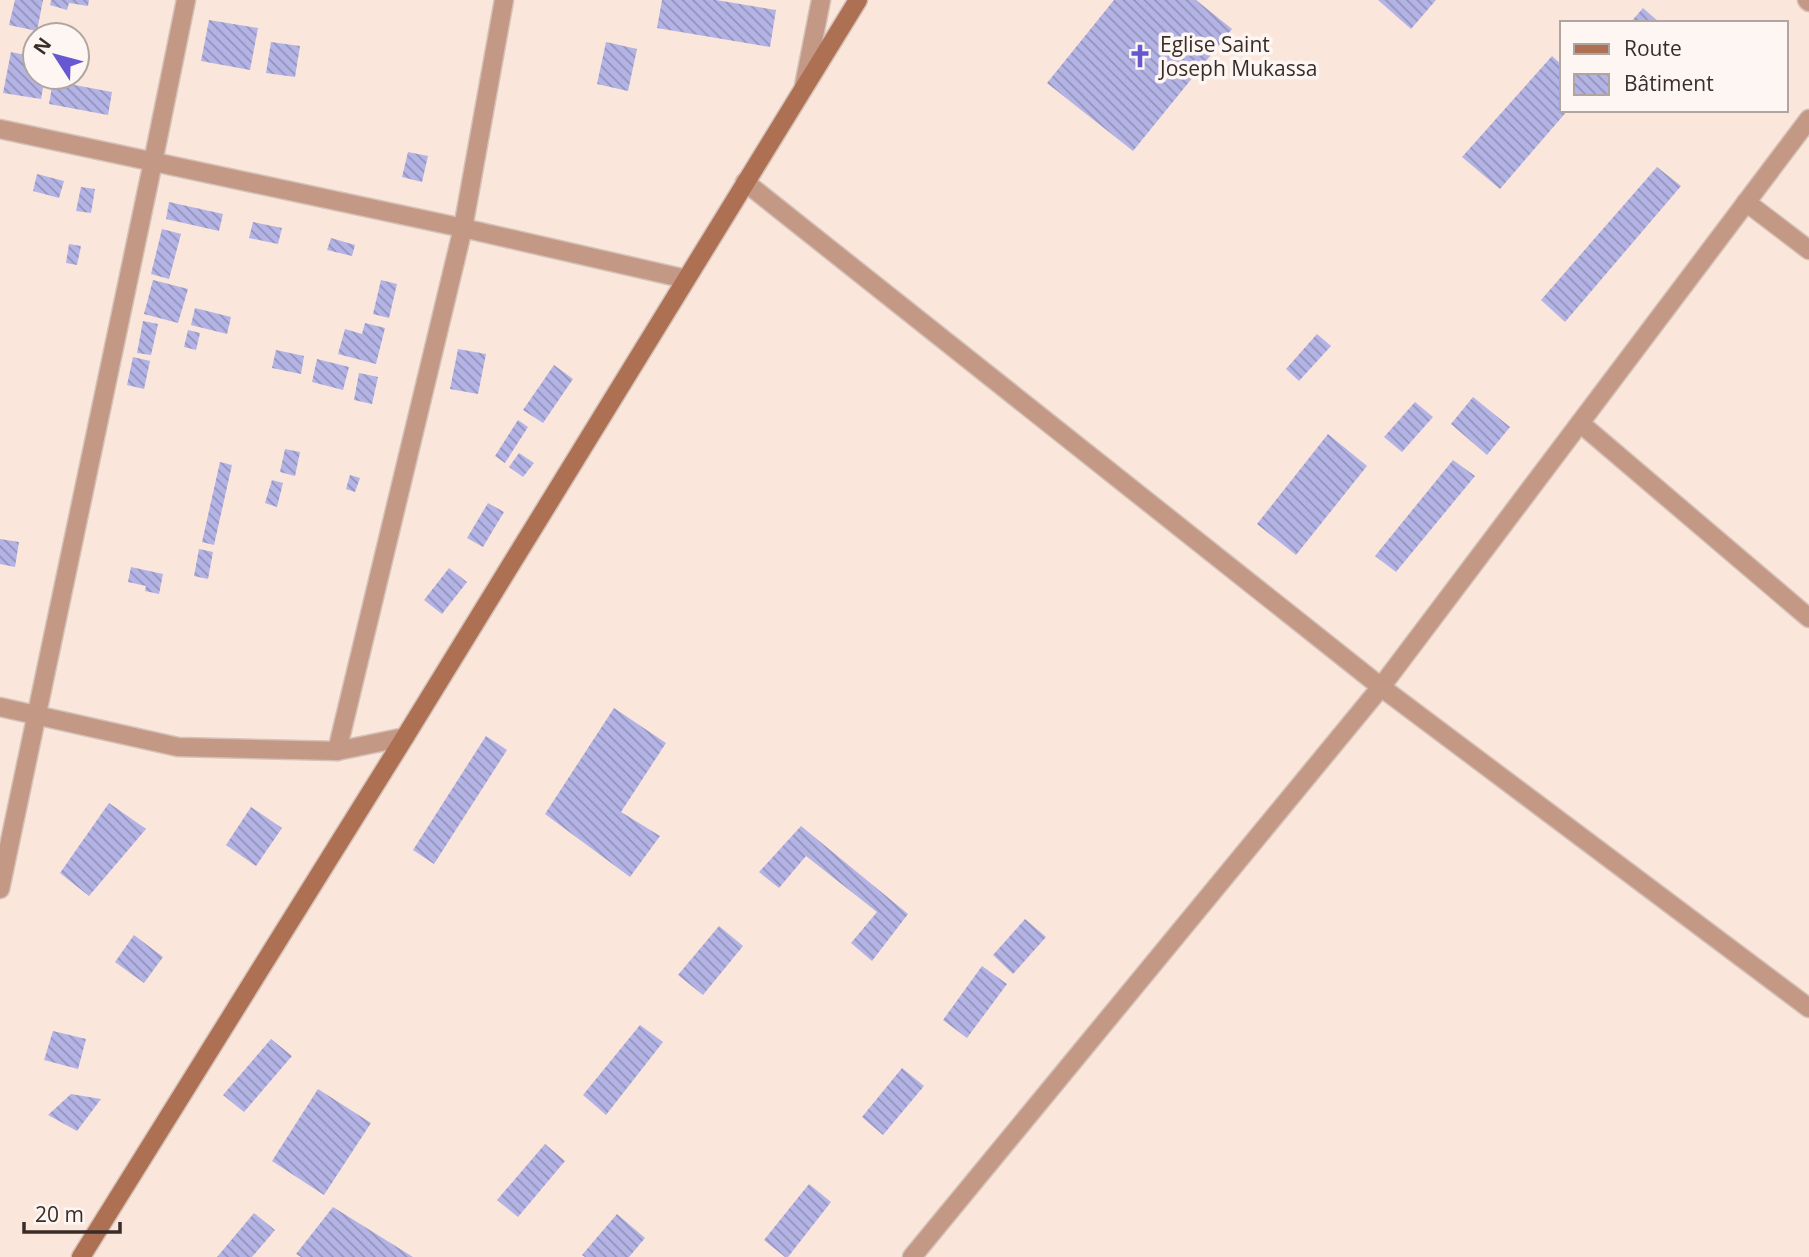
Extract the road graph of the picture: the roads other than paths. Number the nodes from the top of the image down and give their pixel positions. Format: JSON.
{"nodes":[{"id":1,"x":186,"y":0,"type":"edge"},
{"id":2,"x":504,"y":0,"type":"edge"},
{"id":3,"x":821,"y":0,"type":"edge"},
{"id":4,"x":858,"y":0,"type":"edge"},
{"id":5,"x":803,"y":90,"type":"junction"},
{"id":6,"x":1809,"y":119,"type":"edge"},
{"id":7,"x":0,"y":129,"type":"edge"},
{"id":8,"x":153,"y":162,"type":"junction"},
{"id":9,"x":745,"y":182,"type":"junction"},
{"id":10,"x":1746,"y":202,"type":"junction"},
{"id":11,"x":463,"y":228,"type":"junction"},
{"id":12,"x":1809,"y":250,"type":"edge"},
{"id":13,"x":686,"y":279,"type":"junction"},
{"id":14,"x":1580,"y":423,"type":"junction"},
{"id":15,"x":1809,"y":618,"type":"edge"},
{"id":16,"x":1381,"y":687,"type":"junction"},
{"id":17,"x":0,"y":707,"type":"edge"},
{"id":18,"x":37,"y":715,"type":"junction"},
{"id":19,"x":405,"y":737,"type":"junction"},
{"id":20,"x":337,"y":751,"type":"junction"},
{"id":21,"x":0,"y":889,"type":"edge"},
{"id":22,"x":1809,"y":1008,"type":"edge"},
{"id":23,"x":81,"y":1257,"type":"edge"},
{"id":24,"x":912,"y":1257,"type":"edge"}],
"edges":[{"from":1,"to":8,"type":"street"},
{"from":2,"to":11,"type":"street"},
{"from":3,"to":5,"type":"street"},
{"from":4,"to":5,"type":"street"},
{"from":5,"to":9,"type":"street"},
{"from":6,"to":10,"type":"street"},
{"from":7,"to":8,"type":"street"},
{"from":8,"to":11,"type":"street"},
{"from":8,"to":18,"type":"street"},
{"from":9,"to":13,"type":"street"},
{"from":9,"to":16,"type":"street"},
{"from":10,"to":12,"type":"street"},
{"from":10,"to":14,"type":"street"},
{"from":11,"to":13,"type":"street"},
{"from":11,"to":20,"type":"street"},
{"from":13,"to":19,"type":"street"},
{"from":14,"to":15,"type":"street"},
{"from":14,"to":16,"type":"street"},
{"from":16,"to":22,"type":"street"},
{"from":16,"to":24,"type":"street"},
{"from":17,"to":18,"type":"street"},
{"from":18,"to":20,"type":"street"},
{"from":18,"to":21,"type":"street"},
{"from":19,"to":20,"type":"street"},
{"from":19,"to":23,"type":"street"}]}
